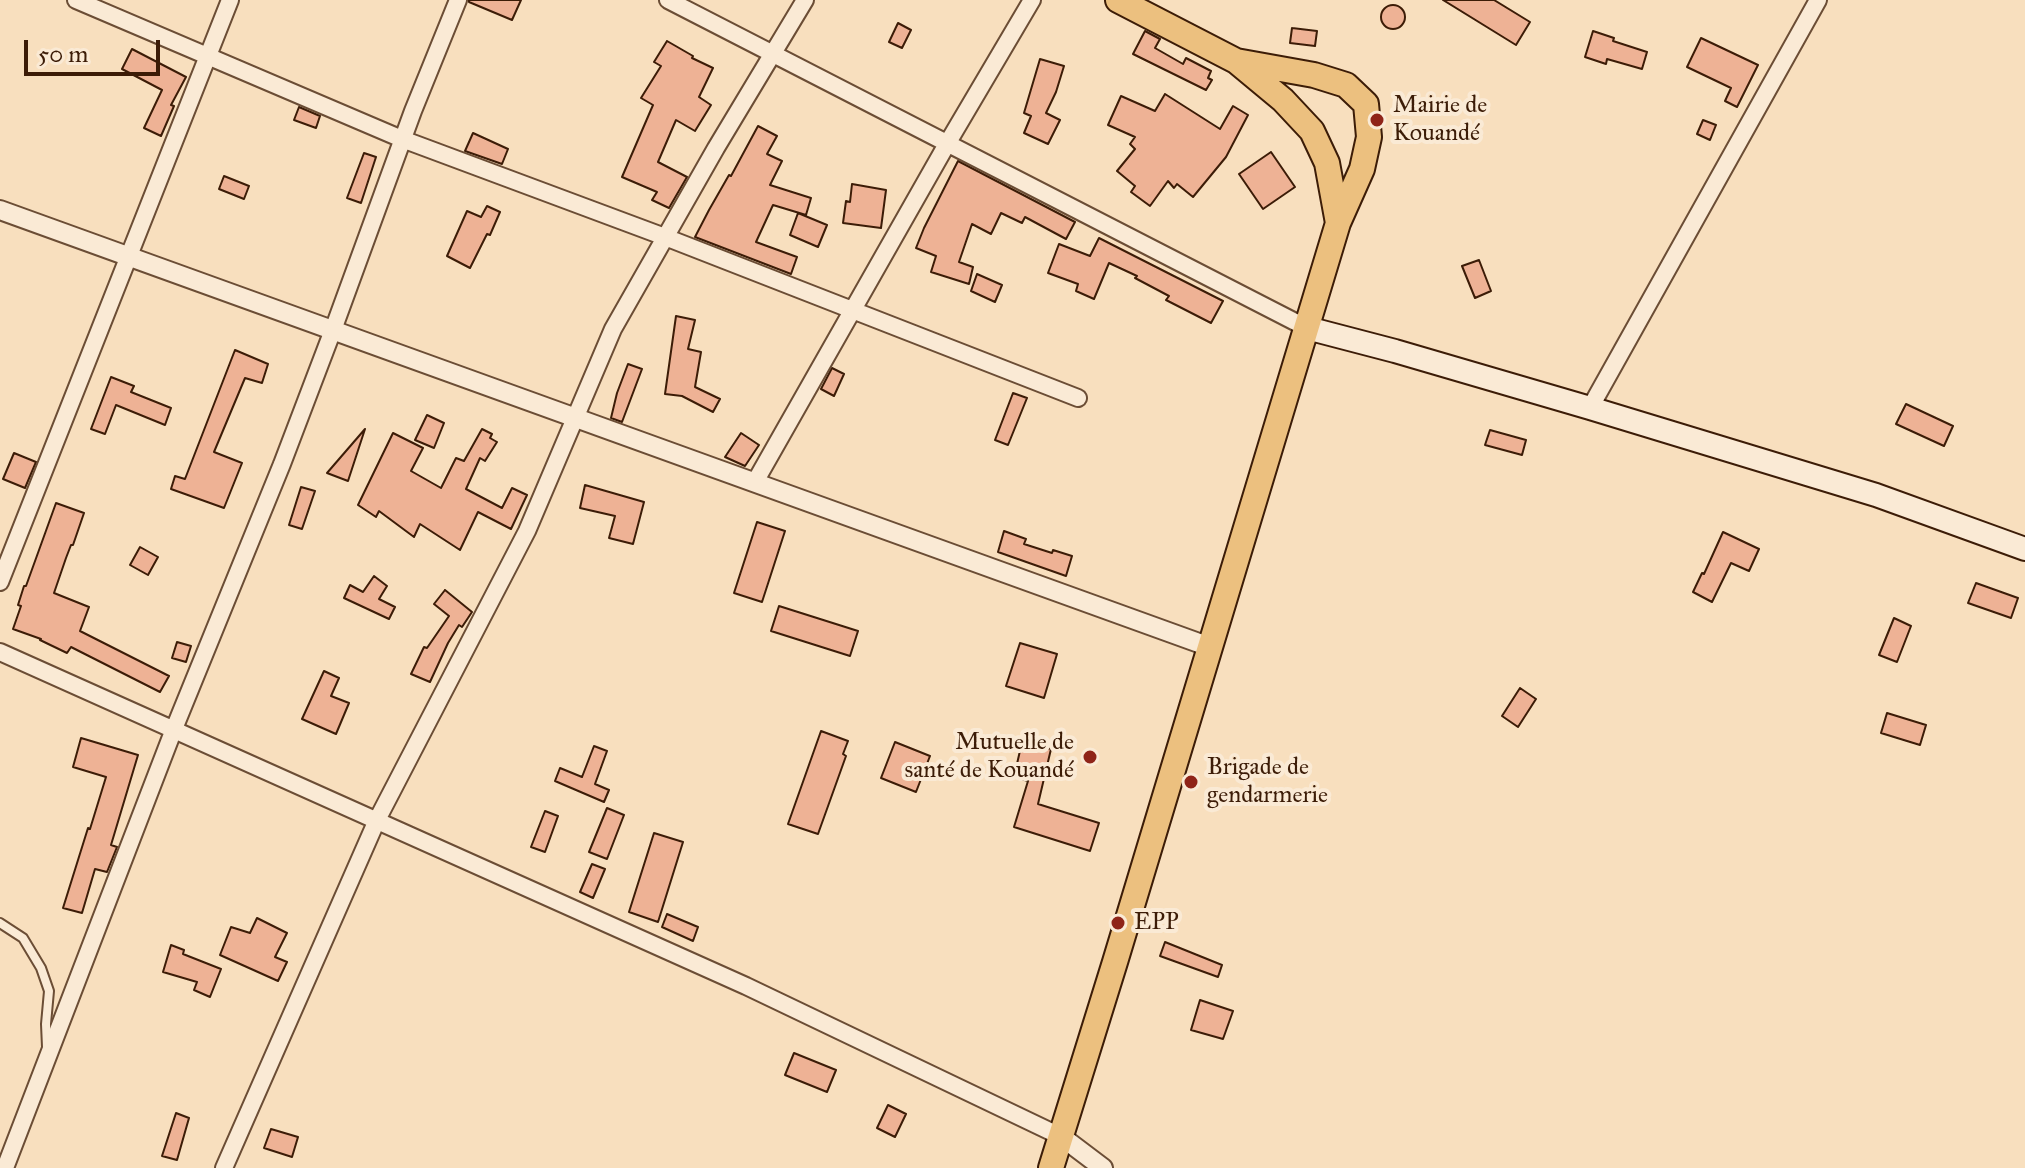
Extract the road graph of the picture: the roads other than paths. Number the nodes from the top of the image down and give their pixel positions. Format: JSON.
{"nodes":[{"id":1,"x":76,"y":0,"type":"edge"},
{"id":2,"x":230,"y":0,"type":"edge"},
{"id":3,"x":458,"y":0,"type":"edge"},
{"id":4,"x":668,"y":0,"type":"edge"},
{"id":5,"x":805,"y":0,"type":"edge"},
{"id":6,"x":1032,"y":0,"type":"edge"},
{"id":7,"x":1118,"y":0,"type":"edge"},
{"id":8,"x":1818,"y":0,"type":"edge"},
{"id":9,"x":772,"y":55,"type":"junction"},
{"id":10,"x":208,"y":56,"type":"junction"},
{"id":11,"x":1236,"y":61,"type":"junction"},
{"id":12,"x":402,"y":139,"type":"junction"},
{"id":13,"x":947,"y":144,"type":"junction"},
{"id":14,"x":0,"y":210,"type":"edge"},
{"id":15,"x":1338,"y":223,"type":"junction"},
{"id":16,"x":665,"y":237,"type":"junction"},
{"id":17,"x":129,"y":256,"type":"junction"},
{"id":18,"x":853,"y":310,"type":"junction"},
{"id":19,"x":1307,"y":328,"type":"junction"},
{"id":20,"x":333,"y":330,"type":"junction"},
{"id":21,"x":1078,"y":398,"type":"dead end"},
{"id":22,"x":1590,"y":408,"type":"junction"},
{"id":23,"x":575,"y":418,"type":"junction"},
{"id":24,"x":755,"y":482,"type":"junction"},
{"id":25,"x":2025,"y":549,"type":"edge"},
{"id":26,"x":0,"y":582,"type":"edge"},
{"id":27,"x":1210,"y":647,"type":"junction"},
{"id":28,"x":0,"y":652,"type":"edge"},
{"id":29,"x":174,"y":729,"type":"junction"},
{"id":30,"x":377,"y":820,"type":"junction"},
{"id":31,"x":0,"y":923,"type":"edge"},
{"id":32,"x":48,"y":1057,"type":"junction"},
{"id":33,"x":1062,"y":1137,"type":"junction"},
{"id":34,"x":5,"y":1168,"type":"edge"},
{"id":35,"x":224,"y":1168,"type":"edge"},
{"id":36,"x":1051,"y":1168,"type":"edge"},
{"id":37,"x":1103,"y":1168,"type":"edge"}],
"edges":[{"from":1,"to":10,"type":"street"},
{"from":2,"to":10,"type":"street"},
{"from":3,"to":12,"type":"street"},
{"from":4,"to":9,"type":"street"},
{"from":5,"to":9,"type":"street"},
{"from":6,"to":13,"type":"street"},
{"from":7,"to":11,"type":"main road"},
{"from":8,"to":22,"type":"street"},
{"from":9,"to":13,"type":"street"},
{"from":9,"to":16,"type":"street"},
{"from":10,"to":12,"type":"street"},
{"from":10,"to":17,"type":"street"},
{"from":11,"to":15,"type":"main road"},
{"from":11,"to":15,"type":"main road"},
{"from":12,"to":16,"type":"street"},
{"from":12,"to":20,"type":"street"},
{"from":13,"to":18,"type":"street"},
{"from":13,"to":19,"type":"street"},
{"from":14,"to":17,"type":"street"},
{"from":15,"to":19,"type":"main road"},
{"from":16,"to":18,"type":"street"},
{"from":16,"to":23,"type":"street"},
{"from":17,"to":20,"type":"street"},
{"from":17,"to":26,"type":"street"},
{"from":18,"to":21,"type":"street"},
{"from":18,"to":24,"type":"street"},
{"from":19,"to":22,"type":"main road"},
{"from":19,"to":27,"type":"main road"},
{"from":20,"to":23,"type":"street"},
{"from":20,"to":29,"type":"street"},
{"from":22,"to":25,"type":"main road"},
{"from":23,"to":24,"type":"street"},
{"from":23,"to":30,"type":"street"},
{"from":24,"to":27,"type":"street"},
{"from":27,"to":33,"type":"main road"},
{"from":28,"to":29,"type":"street"},
{"from":29,"to":30,"type":"street"},
{"from":29,"to":32,"type":"street"},
{"from":30,"to":33,"type":"street"},
{"from":30,"to":35,"type":"street"},
{"from":31,"to":32,"type":"lane"},
{"from":32,"to":34,"type":"street"},
{"from":33,"to":36,"type":"main road"},
{"from":33,"to":37,"type":"street"}]}
